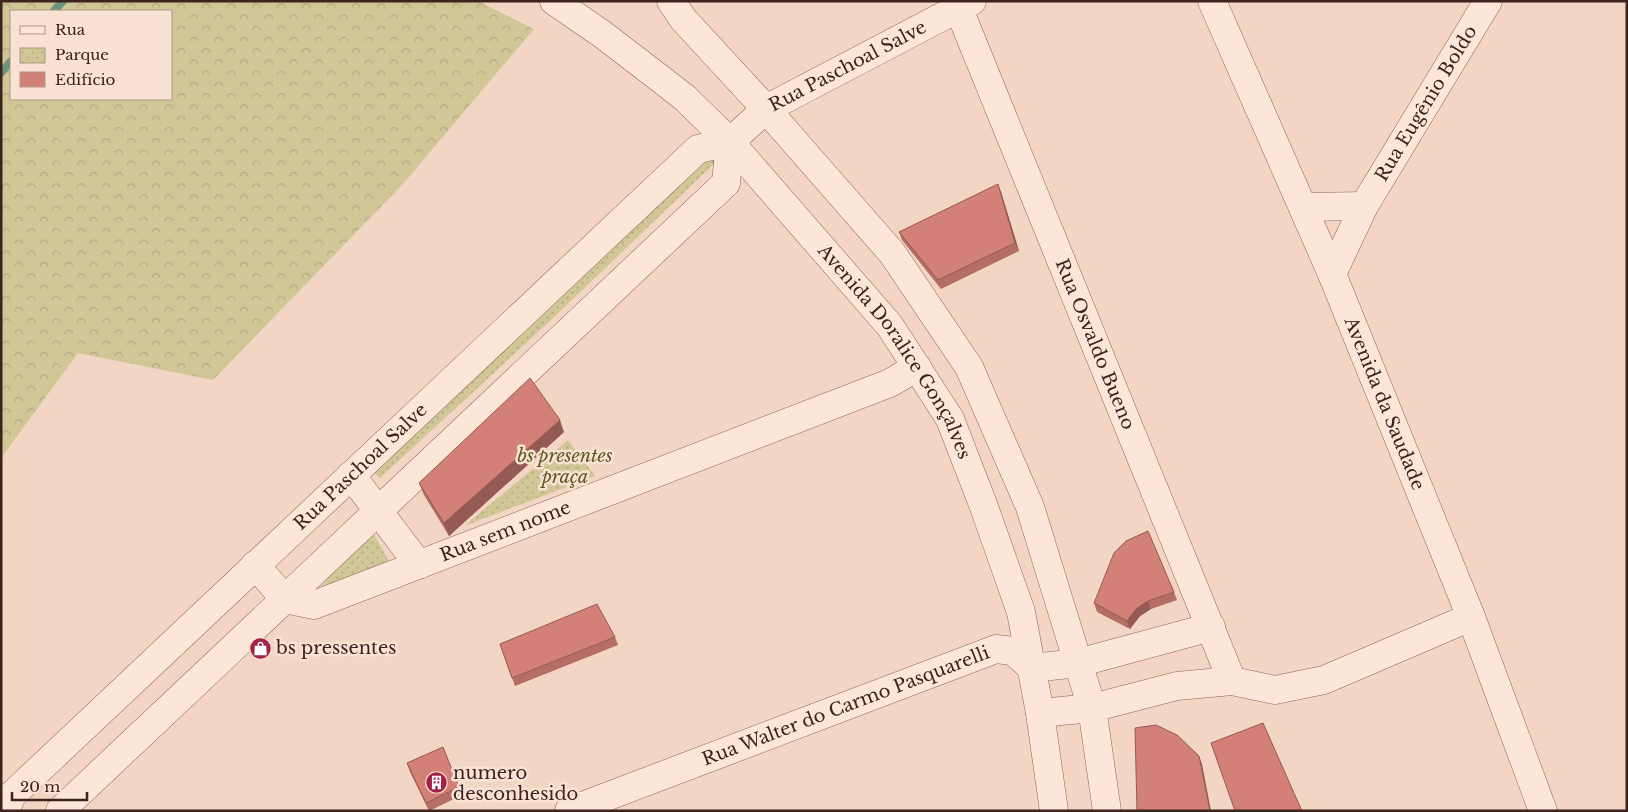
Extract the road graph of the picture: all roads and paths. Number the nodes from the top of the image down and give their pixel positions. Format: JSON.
{"nodes":[{"id":1,"x":554,"y":1,"type":"edge"},
{"id":2,"x":671,"y":1,"type":"edge"},
{"id":3,"x":1212,"y":1,"type":"edge"},
{"id":4,"x":1488,"y":1,"type":"edge"},
{"id":5,"x":965,"y":4,"type":"edge"},
{"id":6,"x":766,"y":109,"type":"junction"},
{"id":7,"x":730,"y":142,"type":"junction"},
{"id":8,"x":1364,"y":206,"type":"junction"},
{"id":9,"x":1303,"y":207,"type":"junction"},
{"id":10,"x":1332,"y":274,"type":"junction"},
{"id":11,"x":917,"y":367,"type":"junction"},
{"id":12,"x":351,"y":475,"type":"junction"},
{"id":13,"x":378,"y":511,"type":"junction"},
{"id":14,"x":255,"y":565,"type":"junction"},
{"id":15,"x":419,"y":565,"type":"junction"},
{"id":16,"x":285,"y":599,"type":"junction"},
{"id":17,"x":1472,"y":617,"type":"junction"},
{"id":18,"x":1210,"y":627,"type":"junction"},
{"id":19,"x":1078,"y":663,"type":"junction"},
{"id":20,"x":1032,"y":668,"type":"junction"},
{"id":21,"x":1232,"y":681,"type":"junction"},
{"id":22,"x":1092,"y":708,"type":"junction"},
{"id":23,"x":1040,"y":713,"type":"junction"},
{"id":24,"x":6,"y":811,"type":"edge"},
{"id":25,"x":60,"y":811,"type":"edge"},
{"id":26,"x":568,"y":811,"type":"edge"},
{"id":27,"x":1054,"y":811,"type":"edge"},
{"id":28,"x":1107,"y":811,"type":"edge"},
{"id":29,"x":1543,"y":811,"type":"edge"}],
"edges":[{"from":1,"to":7,"type":"street","name":"Avenida Doralice Gonçalves"},
{"from":2,"to":6,"type":"street"},
{"from":3,"to":9,"type":"street","name":"Avenida da Saudade"},
{"from":4,"to":8,"type":"street","name":"Rua Eugênio Boldo"},
{"from":5,"to":6,"type":"street","name":"Rua Paschoal Salve"},
{"from":5,"to":18,"type":"street","name":"Rua Osvaldo Bueno"},
{"from":6,"to":7,"type":"street","name":"Rua Paschoal Salve"},
{"from":6,"to":19,"type":"street"},
{"from":7,"to":11,"type":"street","name":"Avenida Doralice Gonçalves"},
{"from":7,"to":12,"type":"street","name":"Rua Paschoal Salve"},
{"from":7,"to":13,"type":"street"},
{"from":8,"to":9,"type":"street"},
{"from":8,"to":10,"type":"street","name":"Rua Eugênio Boldo"},
{"from":9,"to":10,"type":"street","name":"Avenida da Saudade"},
{"from":10,"to":17,"type":"street","name":"Avenida da Saudade"},
{"from":11,"to":15,"type":"street","name":"Rua sem nome"},
{"from":11,"to":20,"type":"street","name":"Avenida Doralice Gonçalves"},
{"from":12,"to":13,"type":"street"},
{"from":12,"to":14,"type":"street","name":"Rua Paschoal Salve"},
{"from":13,"to":15,"type":"street"},
{"from":13,"to":16,"type":"street"},
{"from":14,"to":16,"type":"street"},
{"from":14,"to":24,"type":"street","name":"Rua Paschoal Salve"},
{"from":15,"to":16,"type":"street","name":"Rua sem nome"},
{"from":16,"to":25,"type":"street"},
{"from":17,"to":21,"type":"street"},
{"from":17,"to":29,"type":"street","name":"Avenida da Saudade"},
{"from":18,"to":19,"type":"street"},
{"from":18,"to":21,"type":"street","name":"Rua Osvaldo Bueno"},
{"from":19,"to":20,"type":"street"},
{"from":19,"to":22,"type":"street"},
{"from":20,"to":23,"type":"street","name":"Avenida Doralice Gonçalves"},
{"from":20,"to":26,"type":"street","name":"Rua Walter do Carmo Pasquarelli"},
{"from":21,"to":22,"type":"street"},
{"from":22,"to":23,"type":"street"},
{"from":22,"to":28,"type":"street"},
{"from":23,"to":27,"type":"street","name":"Avenida Doralice Gonçalves"}]}
